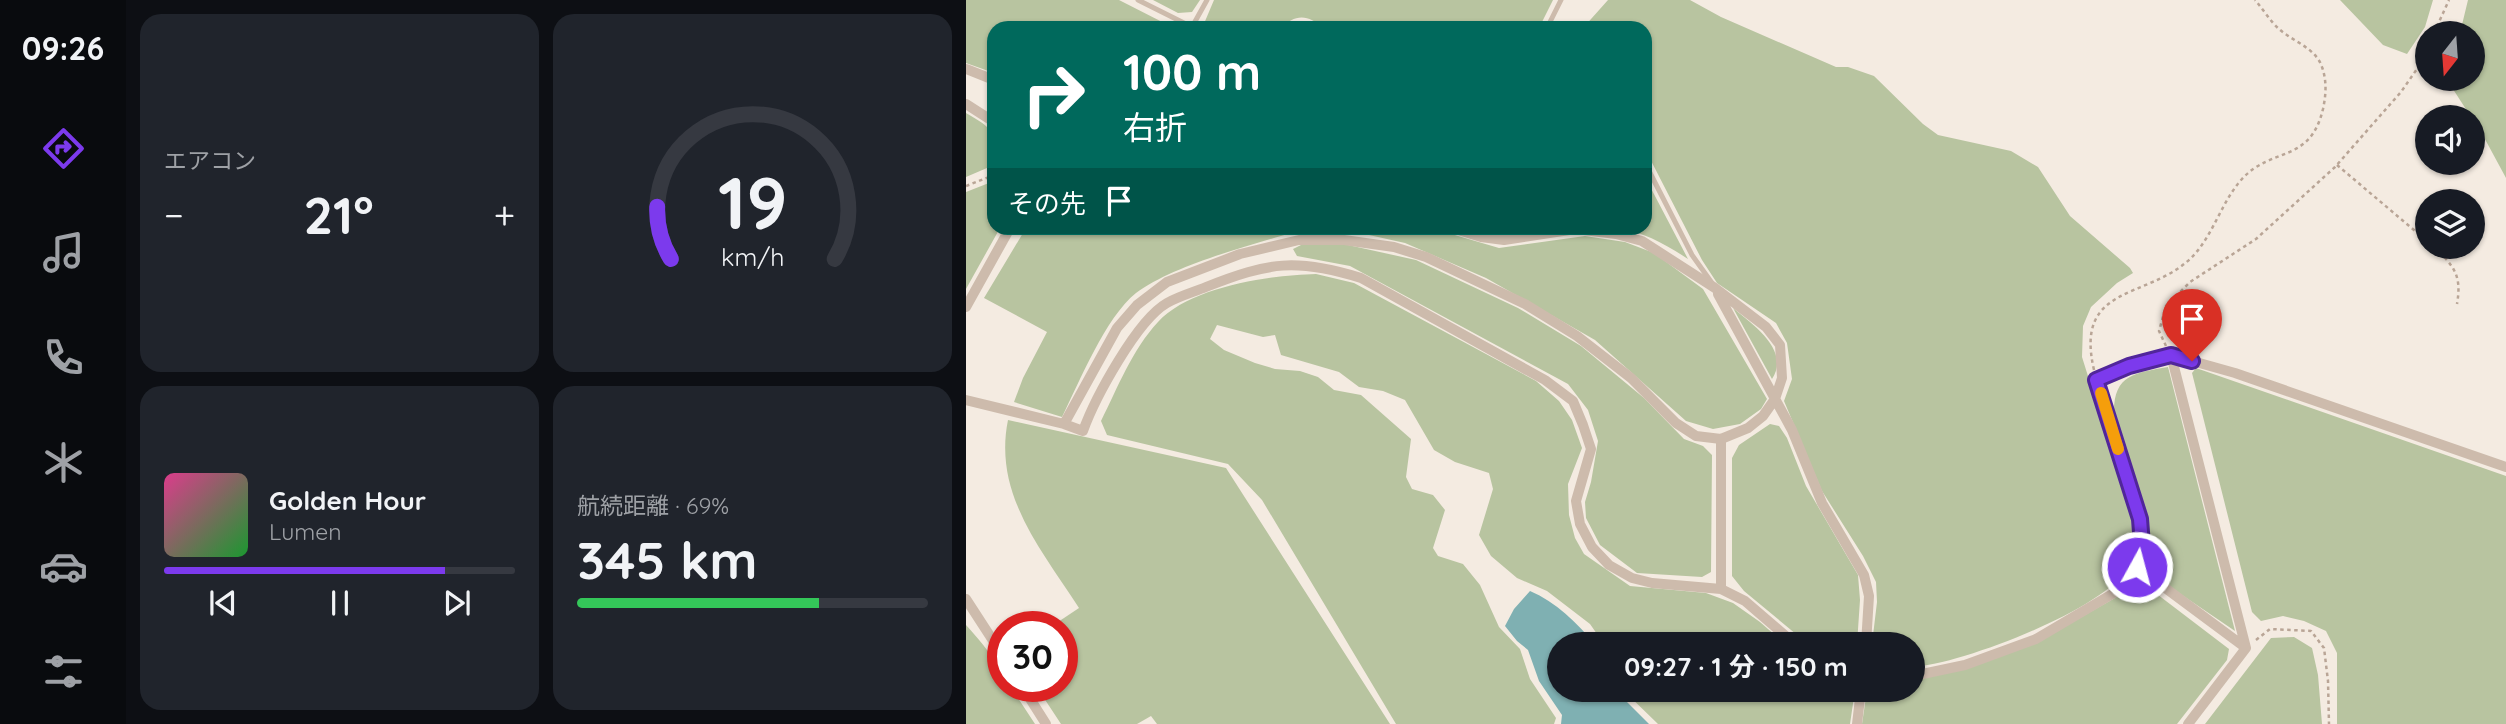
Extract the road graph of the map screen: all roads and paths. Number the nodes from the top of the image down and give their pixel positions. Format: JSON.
{"nodes":[{"id":1,"x":1138,"y":0,"type":"edge"},
{"id":2,"x":1207,"y":0,"type":"edge"},
{"id":3,"x":1561,"y":0,"type":"edge"},
{"id":4,"x":2255,"y":0,"type":"edge"},
{"id":5,"x":2449,"y":0,"type":"edge"},
{"id":6,"x":1179,"y":21,"type":"edge"},
{"id":7,"x":1196,"y":21,"type":"edge"},
{"id":8,"x":1550,"y":21,"type":"edge"},
{"id":9,"x":2439,"y":21,"type":"edge"},
{"id":10,"x":966,"y":69,"type":"edge"},
{"id":11,"x":2415,"y":72,"type":"edge"},
{"id":12,"x":987,"y":77,"type":"edge"},
{"id":13,"x":966,"y":104,"type":"edge"},
{"id":14,"x":987,"y":118,"type":"edge"},
{"id":15,"x":2337,"y":165,"type":"junction"},
{"id":16,"x":987,"y":177,"type":"edge"},
{"id":17,"x":1652,"y":177,"type":"edge"},
{"id":18,"x":966,"y":186,"type":"edge"},
{"id":19,"x":2415,"y":231,"type":"edge"},
{"id":20,"x":1006,"y":235,"type":"edge"},
{"id":21,"x":1475,"y":235,"type":"edge"},
{"id":22,"x":1537,"y":235,"type":"edge"},
{"id":23,"x":1620,"y":235,"type":"edge"},
{"id":24,"x":2446,"y":259,"type":"edge"},
{"id":25,"x":1716,"y":288,"type":"junction"},
{"id":26,"x":2457,"y":304,"type":"dead end"},
{"id":27,"x":966,"y":307,"type":"edge"},
{"id":28,"x":2171,"y":355,"type":"junction"},
{"id":29,"x":2096,"y":380,"type":"junction"},
{"id":30,"x":1775,"y":399,"type":"junction"},
{"id":31,"x":966,"y":400,"type":"edge"},
{"id":32,"x":1064,"y":424,"type":"junction"},
{"id":33,"x":1721,"y":439,"type":"junction"},
{"id":34,"x":2506,"y":467,"type":"edge"},
{"id":35,"x":2137,"y":567,"type":"junction"},
{"id":36,"x":1721,"y":589,"type":"junction"},
{"id":37,"x":966,"y":599,"type":"edge"},
{"id":38,"x":987,"y":631,"type":"edge"},
{"id":39,"x":1781,"y":632,"type":"edge"},
{"id":40,"x":1867,"y":632,"type":"edge"},
{"id":41,"x":2246,"y":648,"type":"junction"},
{"id":42,"x":1925,"y":673,"type":"edge"},
{"id":43,"x":1032,"y":702,"type":"edge"},
{"id":44,"x":1860,"y":702,"type":"edge"},
{"id":45,"x":1046,"y":724,"type":"edge"},
{"id":46,"x":1857,"y":724,"type":"edge"},
{"id":47,"x":2188,"y":724,"type":"edge"},
{"id":48,"x":2329,"y":724,"type":"edge"}],
"edges":[{"from":1,"to":6,"type":"lane"},
{"from":2,"to":7,"type":"lane"},
{"from":3,"to":8,"type":"lane"},
{"from":4,"to":29,"type":"path"},
{"from":5,"to":9,"type":"path"},
{"from":10,"to":12,"type":"street"},
{"from":11,"to":15,"type":"path"},
{"from":13,"to":14,"type":"street"},
{"from":15,"to":19,"type":"path"},
{"from":15,"to":28,"type":"path"},
{"from":16,"to":18,"type":"path"},
{"from":17,"to":25,"type":"lane"},
{"from":20,"to":27,"type":"street"},
{"from":21,"to":22,"type":"street"},
{"from":23,"to":25,"type":"street"},
{"from":24,"to":26,"type":"path"},
{"from":25,"to":30,"type":"street"},
{"from":25,"to":30,"type":"street"},
{"from":28,"to":29,"type":"street"},
{"from":28,"to":34,"type":"street"},
{"from":28,"to":41,"type":"street"},
{"from":29,"to":35,"type":"street"},
{"from":30,"to":33,"type":"street"},
{"from":30,"to":40,"type":"street"},
{"from":31,"to":32,"type":"street"},
{"from":32,"to":33,"type":"street"},
{"from":32,"to":36,"type":"street"},
{"from":33,"to":36,"type":"street"},
{"from":35,"to":41,"type":"street"},
{"from":35,"to":42,"type":"street"},
{"from":36,"to":39,"type":"street"},
{"from":37,"to":38,"type":"street"},
{"from":41,"to":47,"type":"street"},
{"from":41,"to":48,"type":"path"},
{"from":43,"to":45,"type":"street"},
{"from":44,"to":46,"type":"street"}]}
